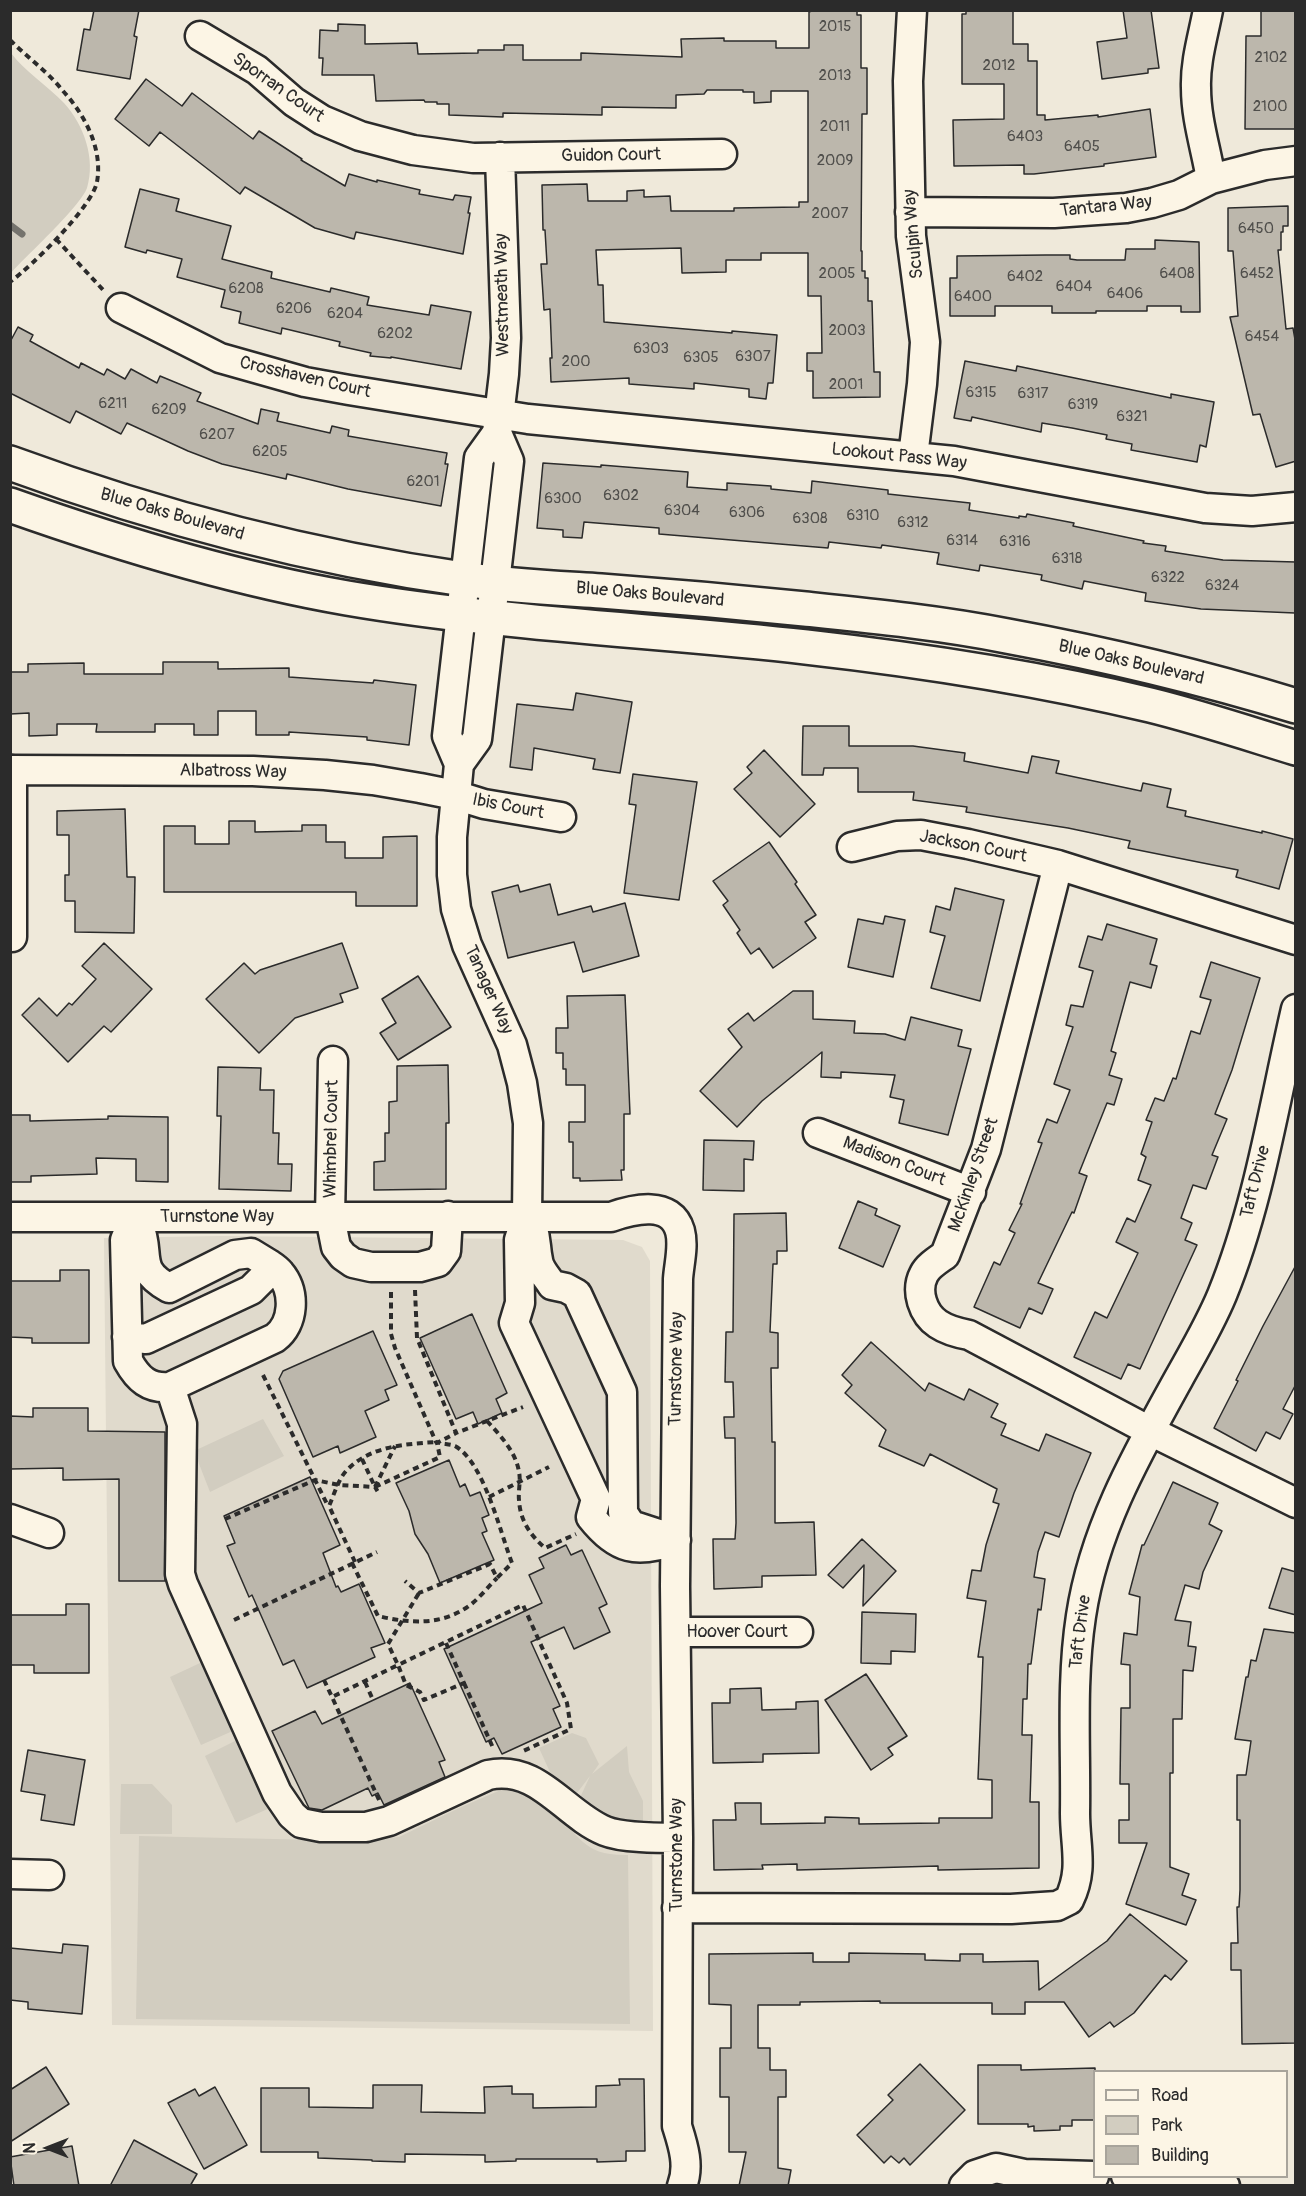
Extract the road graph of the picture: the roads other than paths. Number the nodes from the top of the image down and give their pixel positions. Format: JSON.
{"nodes":[{"id":1,"x":912,"y":10,"type":"edge"},
{"id":2,"x":1208,"y":10,"type":"edge"},
{"id":3,"x":200,"y":36,"type":"dead end"},
{"id":4,"x":722,"y":154,"type":"dead end"},
{"id":5,"x":500,"y":157,"type":"junction"},
{"id":6,"x":1296,"y":161,"type":"edge"},
{"id":7,"x":1211,"y":179,"type":"junction"},
{"id":8,"x":910,"y":212,"type":"junction"},
{"id":9,"x":121,"y":308,"type":"road end"},
{"id":10,"x":498,"y":424,"type":"junction"},
{"id":11,"x":913,"y":456,"type":"junction"},
{"id":12,"x":10,"y":463,"type":"edge"},
{"id":13,"x":10,"y":505,"type":"edge"},
{"id":14,"x":1296,"y":507,"type":"edge"},
{"id":15,"x":480,"y":581,"type":"junction"},
{"id":16,"x":476,"y":616,"type":"junction"},
{"id":17,"x":1296,"y":706,"type":"edge"},
{"id":18,"x":1296,"y":748,"type":"edge"},
{"id":19,"x":11,"y":770,"type":"edge"},
{"id":20,"x":454,"y":795,"type":"junction"},
{"id":21,"x":561,"y":817,"type":"dead end"},
{"id":22,"x":852,"y":847,"type":"dead end"},
{"id":23,"x":1058,"y":865,"type":"junction"},
{"id":24,"x":12,"y":936,"type":"edge"},
{"id":25,"x":1296,"y":940,"type":"edge"},
{"id":26,"x":1296,"y":1009,"type":"edge"},
{"id":27,"x":333,"y":1061,"type":"dead end"},
{"id":28,"x":818,"y":1133,"type":"dead end"},
{"id":29,"x":971,"y":1192,"type":"junction"},
{"id":30,"x":448,"y":1216,"type":"junction"},
{"id":31,"x":527,"y":1216,"type":"junction"},
{"id":32,"x":10,"y":1217,"type":"edge"},
{"id":33,"x":135,"y":1217,"type":"junction"},
{"id":34,"x":330,"y":1217,"type":"junction"},
{"id":35,"x":269,"y":1264,"type":"junction"},
{"id":36,"x":552,"y":1285,"type":"junction"},
{"id":37,"x":169,"y":1288,"type":"junction"},
{"id":38,"x":520,"y":1303,"type":"junction"},
{"id":39,"x":126,"y":1307,"type":"junction"},
{"id":40,"x":127,"y":1337,"type":"junction"},
{"id":41,"x":170,"y":1387,"type":"junction"},
{"id":42,"x":1150,"y":1431,"type":"junction"},
{"id":43,"x":608,"y":1498,"type":"junction"},
{"id":44,"x":1296,"y":1503,"type":"edge"},
{"id":45,"x":10,"y":1520,"type":"edge"},
{"id":46,"x":49,"y":1533,"type":"dead end"},
{"id":47,"x":676,"y":1540,"type":"junction"},
{"id":48,"x":677,"y":1632,"type":"junction"},
{"id":49,"x":798,"y":1632,"type":"dead end"},
{"id":50,"x":678,"y":1838,"type":"junction"},
{"id":51,"x":10,"y":1874,"type":"edge"},
{"id":52,"x":49,"y":1875,"type":"dead end"},
{"id":53,"x":677,"y":1908,"type":"junction"},
{"id":54,"x":1093,"y":2176,"type":"edge"},
{"id":55,"x":1154,"y":2178,"type":"edge"},
{"id":56,"x":682,"y":2186,"type":"edge"},
{"id":57,"x":964,"y":2186,"type":"edge"},
{"id":58,"x":1225,"y":2186,"type":"edge"}],
"edges":[{"from":1,"to":8,"type":"street","name":"Sculpin Way"},
{"from":2,"to":7,"type":"street"},
{"from":3,"to":5,"type":"street","name":"Sporran Court"},
{"from":4,"to":5,"type":"street","name":"Guidon Court"},
{"from":5,"to":10,"type":"street","name":"Westmeath Way"},
{"from":6,"to":7,"type":"street","name":"Tantara Way"},
{"from":7,"to":8,"type":"street","name":"Tantara Way"},
{"from":8,"to":11,"type":"street","name":"Sculpin Way"},
{"from":9,"to":10,"type":"street","name":"Crosshaven Court"},
{"from":10,"to":11,"type":"street","name":"Lookout Pass Way"},
{"from":10,"to":15,"type":"street","name":"Westmeath Way"},
{"from":11,"to":14,"type":"street","name":"Lookout Pass Way"},
{"from":12,"to":15,"type":"main road","name":"Blue Oaks Boulevard"},
{"from":13,"to":16,"type":"main road","name":"Blue Oaks Boulevard"},
{"from":15,"to":16,"type":"street","name":"Westmeath Way"},
{"from":15,"to":17,"type":"main road","name":"Blue Oaks Boulevard"},
{"from":16,"to":18,"type":"main road","name":"Blue Oaks Boulevard"},
{"from":16,"to":20,"type":"street","name":"Tanager Way"},
{"from":19,"to":20,"type":"street","name":"Albatross Way"},
{"from":19,"to":24,"type":"street"},
{"from":20,"to":21,"type":"street","name":"Ibis Court"},
{"from":20,"to":31,"type":"street","name":"Tanager Way"},
{"from":22,"to":23,"type":"street","name":"Jackson Court"},
{"from":23,"to":25,"type":"street"},
{"from":23,"to":29,"type":"street","name":"McKinley Street"},
{"from":26,"to":42,"type":"street","name":"Taft Drive"},
{"from":27,"to":34,"type":"street","name":"Whimbrel Court"},
{"from":28,"to":29,"type":"street","name":"Madison Court"},
{"from":29,"to":42,"type":"street","name":"McKinley Street"},
{"from":30,"to":31,"type":"street","name":"Turnstone Way"},
{"from":30,"to":34,"type":"street","name":"Turnstone Way"},
{"from":30,"to":34,"type":"street","name":"Whimbrel Court"},
{"from":31,"to":36,"type":"street"},
{"from":31,"to":38,"type":"street"},
{"from":31,"to":47,"type":"street","name":"Turnstone Way"},
{"from":32,"to":33,"type":"street","name":"Turnstone Way"},
{"from":33,"to":34,"type":"street","name":"Turnstone Way"},
{"from":33,"to":37,"type":"street"},
{"from":33,"to":39,"type":"street"},
{"from":35,"to":37,"type":"street"},
{"from":35,"to":40,"type":"street"},
{"from":35,"to":41,"type":"street"},
{"from":36,"to":38,"type":"street"},
{"from":36,"to":43,"type":"street"},
{"from":37,"to":39,"type":"street"},
{"from":38,"to":43,"type":"street"},
{"from":39,"to":40,"type":"street"},
{"from":40,"to":41,"type":"street"},
{"from":41,"to":50,"type":"street"},
{"from":42,"to":44,"type":"street","name":"McKinley Street"},
{"from":42,"to":53,"type":"street","name":"Taft Drive"},
{"from":43,"to":47,"type":"street"},
{"from":45,"to":46,"type":"street"},
{"from":47,"to":48,"type":"street","name":"Turnstone Way"},
{"from":48,"to":49,"type":"street","name":"Hoover Court"},
{"from":48,"to":50,"type":"street","name":"Turnstone Way"},
{"from":50,"to":53,"type":"street","name":"Turnstone Way"},
{"from":51,"to":52,"type":"street"},
{"from":53,"to":56,"type":"street","name":"Turnstone Way"},
{"from":54,"to":57,"type":"street"},
{"from":55,"to":58,"type":"street"}]}
